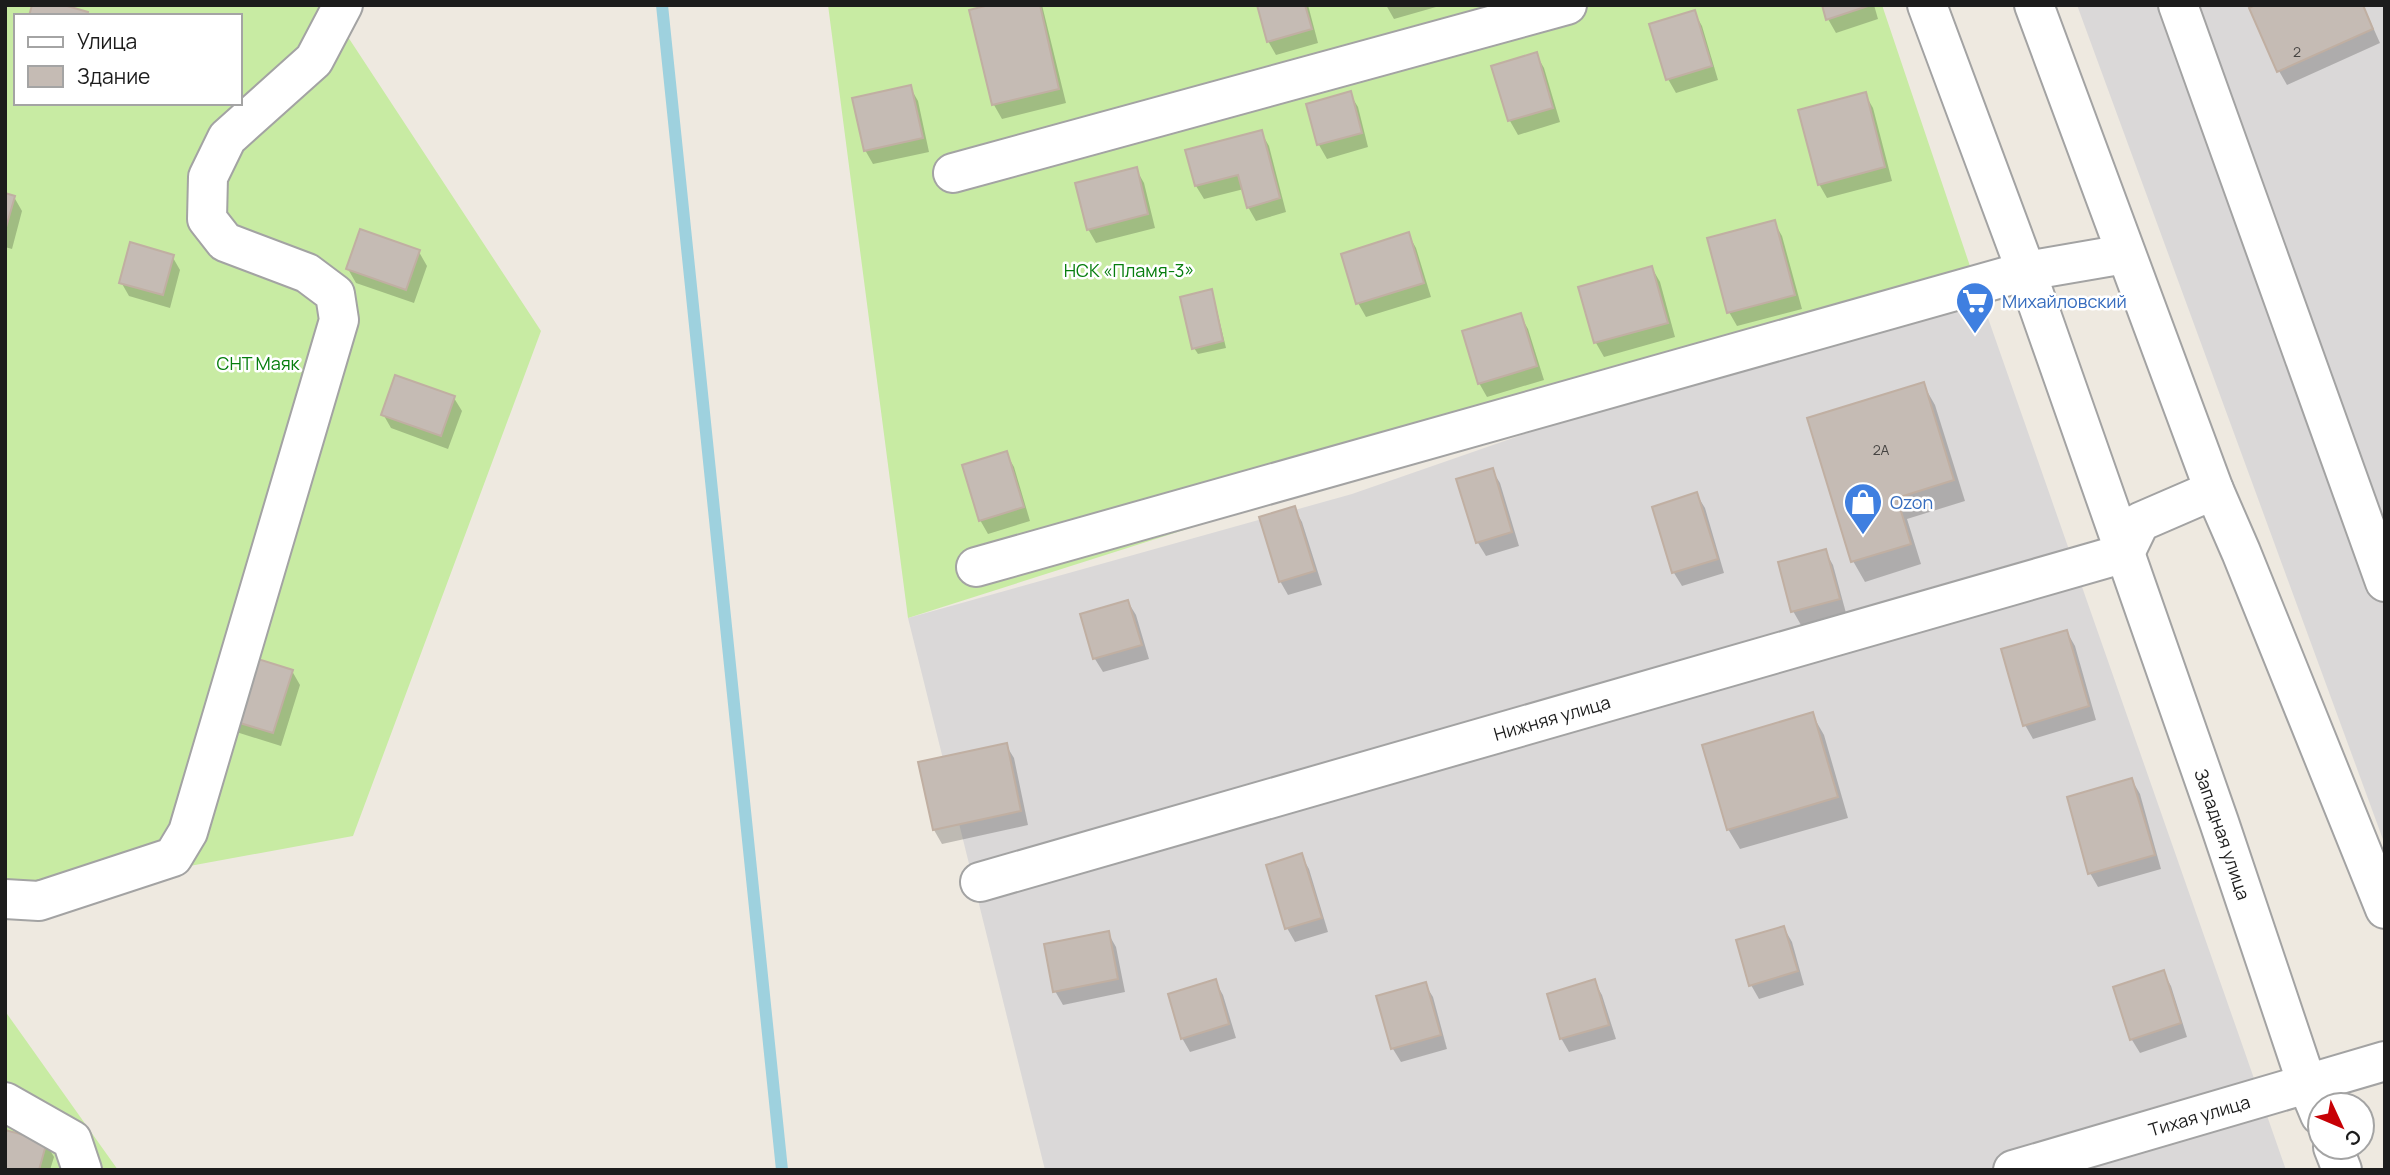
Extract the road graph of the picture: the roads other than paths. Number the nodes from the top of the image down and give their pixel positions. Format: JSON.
{"nodes":[{"id":1,"x":344,"y":5,"type":"edge"},
{"id":2,"x":1567,"y":5,"type":"edge"},
{"id":3,"x":1927,"y":5,"type":"edge"},
{"id":4,"x":2034,"y":5,"type":"edge"},
{"id":5,"x":2178,"y":5,"type":"edge"},
{"id":6,"x":953,"y":173,"type":"dead end"},
{"id":7,"x":2125,"y":254,"type":"junction"},
{"id":8,"x":2026,"y":271,"type":"junction"},
{"id":9,"x":2214,"y":490,"type":"junction"},
{"id":10,"x":2371,"y":500,"type":"edge"},
{"id":11,"x":2125,"y":553,"type":"junction"},
{"id":12,"x":976,"y":567,"type":"dead end"},
{"id":13,"x":2385,"y":582,"type":"edge"},
{"id":14,"x":980,"y":882,"type":"dead end"},
{"id":15,"x":5,"y":900,"type":"edge"},
{"id":16,"x":2385,"y":909,"type":"edge"},
{"id":17,"x":2385,"y":1061,"type":"edge"},
{"id":18,"x":2311,"y":1091,"type":"edge"},
{"id":19,"x":2330,"y":1091,"type":"edge"},
{"id":20,"x":5,"y":1102,"type":"edge"},
{"id":21,"x":2306,"y":1102,"type":"edge"},
{"id":22,"x":82,"y":1170,"type":"edge"},
{"id":23,"x":2013,"y":1170,"type":"edge"}],
"edges":[{"from":1,"to":15,"type":"street"},
{"from":2,"to":6,"type":"street"},
{"from":3,"to":8,"type":"street","name":"Западная улица"},
{"from":4,"to":7,"type":"street"},
{"from":5,"to":10,"type":"street"},
{"from":7,"to":8,"type":"street"},
{"from":7,"to":9,"type":"street"},
{"from":8,"to":11,"type":"street","name":"Западная улица"},
{"from":8,"to":12,"type":"street"},
{"from":9,"to":11,"type":"street"},
{"from":9,"to":16,"type":"street"},
{"from":10,"to":13,"type":"street"},
{"from":11,"to":14,"type":"street","name":"Нижняя улица"},
{"from":11,"to":18,"type":"street","name":"Западная улица"},
{"from":17,"to":19,"type":"street","name":"Тихая улица"},
{"from":20,"to":22,"type":"street"},
{"from":21,"to":23,"type":"street","name":"Тихая улица"}]}
